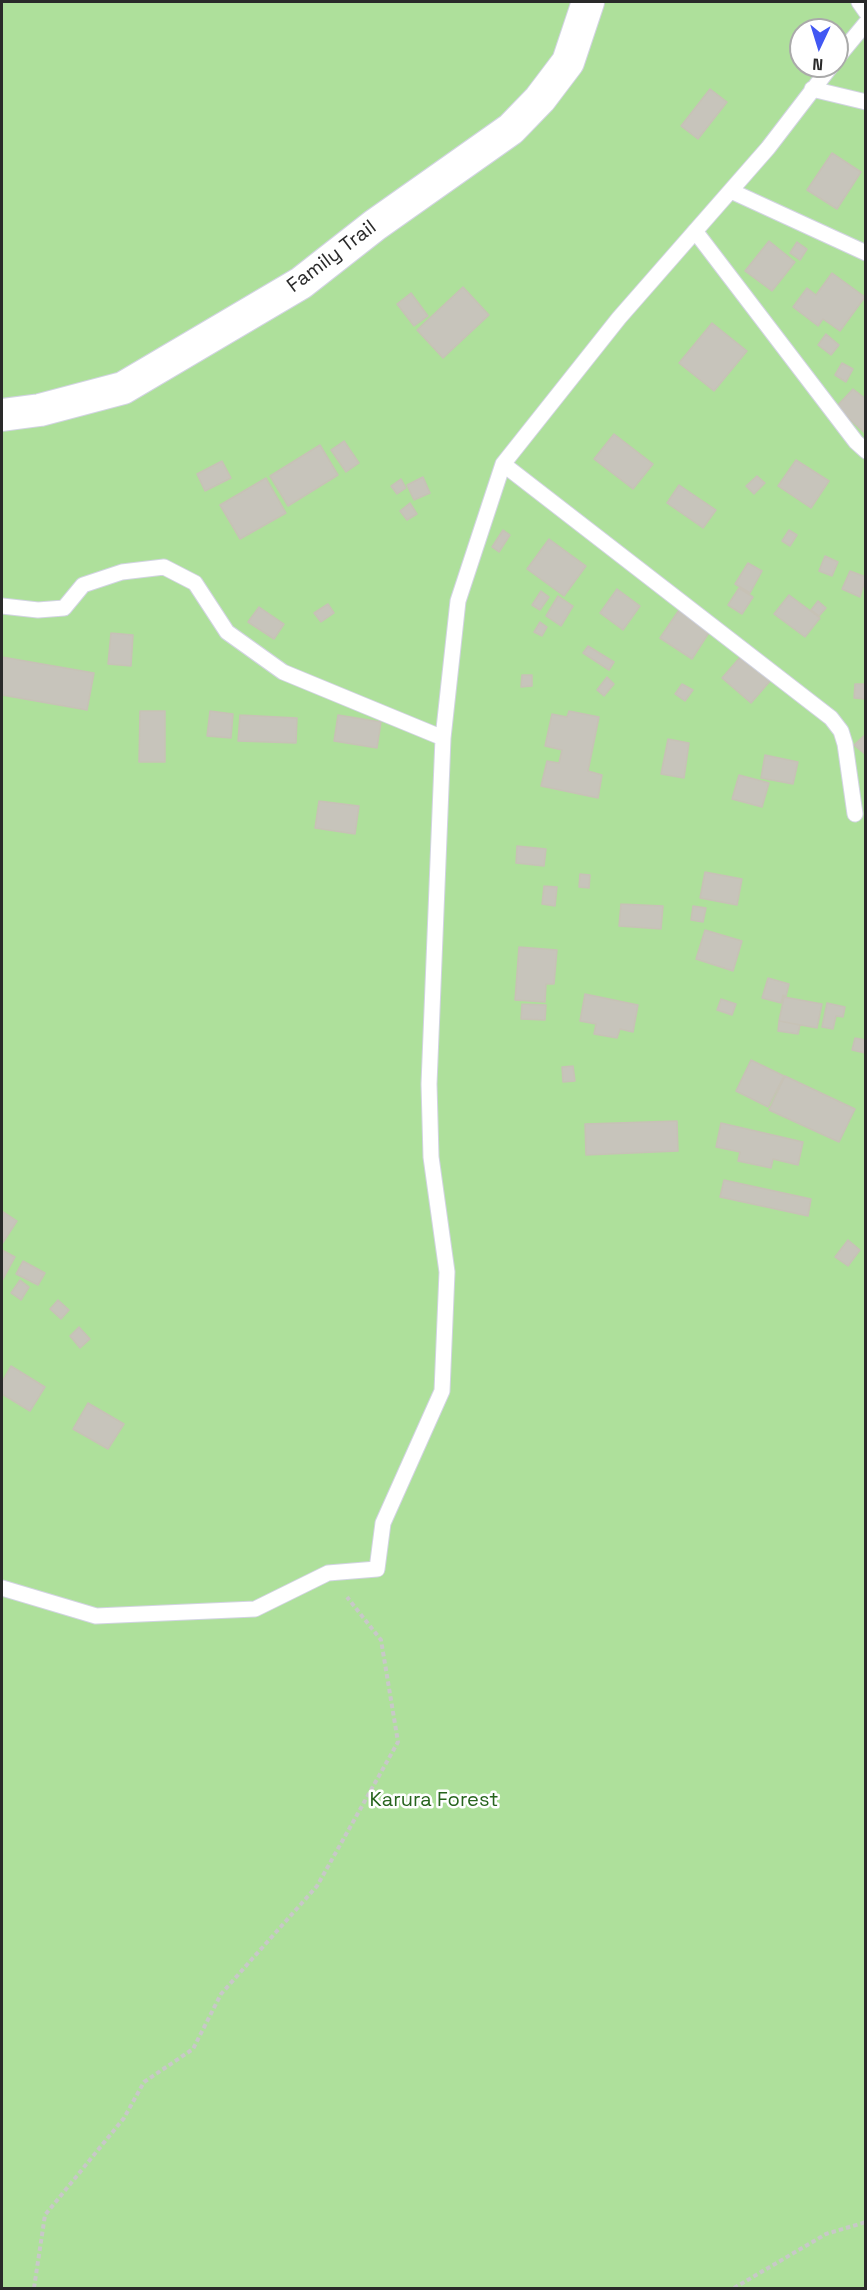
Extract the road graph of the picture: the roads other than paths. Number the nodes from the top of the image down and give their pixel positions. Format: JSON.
{"nodes":[{"id":1,"x":588,"y":2,"type":"edge"},
{"id":2,"x":859,"y":2,"type":"edge"},
{"id":3,"x":866,"y":12,"type":"edge"},
{"id":4,"x":866,"y":23,"type":"edge"},
{"id":5,"x":849,"y":44,"type":"edge"},
{"id":6,"x":822,"y":78,"type":"edge"},
{"id":7,"x":813,"y":89,"type":"junction"},
{"id":8,"x":866,"y":102,"type":"edge"},
{"id":9,"x":731,"y":191,"type":"junction"},
{"id":10,"x":695,"y":231,"type":"junction"},
{"id":11,"x":866,"y":253,"type":"edge"},
{"id":12,"x":2,"y":414,"type":"edge"},
{"id":13,"x":866,"y":451,"type":"edge"},
{"id":14,"x":502,"y":464,"type":"junction"},
{"id":15,"x":2,"y":606,"type":"edge"},
{"id":16,"x":443,"y":738,"type":"junction"},
{"id":17,"x":855,"y":813,"type":"dead end"},
{"id":18,"x":2,"y":1588,"type":"edge"}],
"edges":[{"from":1,"to":12,"type":"street","name":"Family Trail"},
{"from":2,"to":3,"type":"lane"},
{"from":4,"to":5,"type":"lane"},
{"from":6,"to":7,"type":"lane"},
{"from":7,"to":8,"type":"lane"},
{"from":7,"to":9,"type":"lane"},
{"from":9,"to":10,"type":"lane"},
{"from":9,"to":11,"type":"lane"},
{"from":10,"to":13,"type":"lane"},
{"from":10,"to":14,"type":"lane"},
{"from":14,"to":16,"type":"lane"},
{"from":14,"to":17,"type":"lane"},
{"from":15,"to":16,"type":"lane"},
{"from":16,"to":18,"type":"lane"}]}
